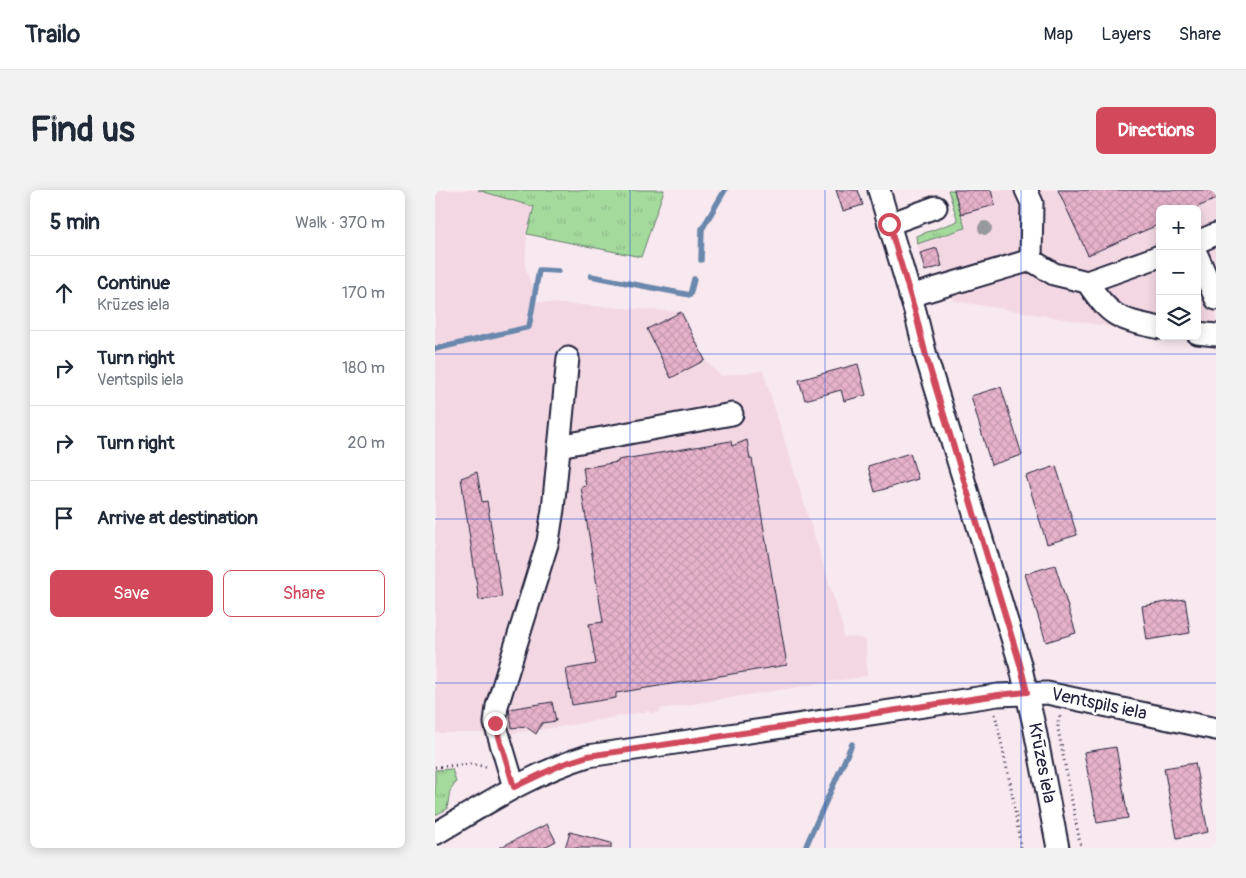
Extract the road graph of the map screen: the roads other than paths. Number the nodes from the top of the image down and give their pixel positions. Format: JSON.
{"nodes":[{"id":1,"x":879,"y":190,"type":"edge"},
{"id":2,"x":1026,"y":190,"type":"edge"},
{"id":3,"x":936,"y":207,"type":"dead end"},
{"id":4,"x":889,"y":224,"type":"junction"},
{"id":5,"x":1216,"y":234,"type":"edge"},
{"id":6,"x":1201,"y":240,"type":"edge"},
{"id":7,"x":1156,"y":257,"type":"edge"},
{"id":8,"x":1031,"y":260,"type":"junction"},
{"id":9,"x":1201,"y":264,"type":"edge"},
{"id":10,"x":1087,"y":282,"type":"junction"},
{"id":11,"x":910,"y":296,"type":"junction"},
{"id":12,"x":1216,"y":299,"type":"edge"},
{"id":13,"x":1156,"y":327,"type":"edge"},
{"id":14,"x":1201,"y":334,"type":"edge"},
{"id":15,"x":1216,"y":335,"type":"edge"},
{"id":16,"x":568,"y":358,"type":"dead end"},
{"id":17,"x":732,"y":414,"type":"dead end"},
{"id":18,"x":559,"y":446,"type":"junction"},
{"id":19,"x":1027,"y":692,"type":"junction"},
{"id":20,"x":1216,"y":729,"type":"edge"},
{"id":21,"x":514,"y":787,"type":"junction"},
{"id":22,"x":435,"y":834,"type":"edge"},
{"id":23,"x":1058,"y":848,"type":"edge"}],
"edges":[{"from":1,"to":4,"type":"street","name":"Krūzes iela"},
{"from":2,"to":8,"type":"street"},
{"from":3,"to":4,"type":"street"},
{"from":4,"to":11,"type":"street","name":"Krūzes iela"},
{"from":5,"to":6,"type":"street"},
{"from":7,"to":10,"type":"street"},
{"from":8,"to":10,"type":"street"},
{"from":8,"to":11,"type":"street"},
{"from":9,"to":12,"type":"street"},
{"from":10,"to":13,"type":"street"},
{"from":11,"to":19,"type":"street","name":"Krūzes iela"},
{"from":14,"to":15,"type":"street"},
{"from":16,"to":18,"type":"street"},
{"from":17,"to":18,"type":"street"},
{"from":18,"to":21,"type":"street"},
{"from":19,"to":20,"type":"street","name":"Ventspils iela"},
{"from":19,"to":21,"type":"street","name":"Ventspils iela"},
{"from":19,"to":23,"type":"street","name":"Krūzes iela"},
{"from":21,"to":22,"type":"street","name":"Ventspils iela"}]}
